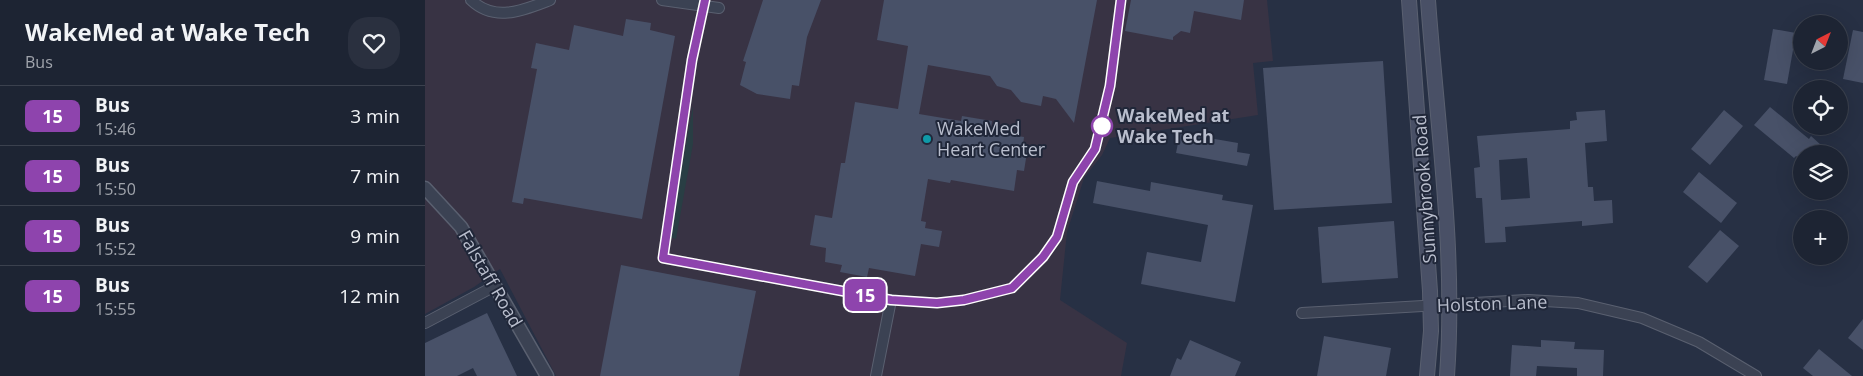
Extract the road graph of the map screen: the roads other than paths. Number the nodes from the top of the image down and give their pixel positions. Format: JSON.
{"nodes":[{"id":1,"x":471,"y":0,"type":"edge"},
{"id":2,"x":550,"y":0,"type":"edge"},
{"id":3,"x":662,"y":0,"type":"edge"},
{"id":4,"x":1409,"y":0,"type":"edge"},
{"id":5,"x":1428,"y":0,"type":"edge"},
{"id":6,"x":719,"y":8,"type":"dead end"},
{"id":7,"x":1412,"y":43,"type":"junction"},
{"id":8,"x":1433,"y":72,"type":"junction"},
{"id":9,"x":425,"y":188,"type":"edge"},
{"id":10,"x":495,"y":286,"type":"junction"},
{"id":11,"x":891,"y":300,"type":"dead end"},
{"id":12,"x":1451,"y":306,"type":"junction"},
{"id":13,"x":1430,"y":307,"type":"junction"},
{"id":14,"x":1302,"y":313,"type":"dead end"},
{"id":15,"x":425,"y":323,"type":"edge"},
{"id":16,"x":547,"y":376,"type":"edge"},
{"id":17,"x":876,"y":376,"type":"edge"},
{"id":18,"x":1427,"y":376,"type":"edge"},
{"id":19,"x":1447,"y":376,"type":"edge"},
{"id":20,"x":1757,"y":376,"type":"edge"}],
"edges":[{"from":1,"to":2,"type":"street"},
{"from":3,"to":6,"type":"street"},
{"from":4,"to":7,"type":"main road","name":"Sunnybrook Road"},
{"from":5,"to":8,"type":"main road","name":"Sunnybrook Road"},
{"from":7,"to":8,"type":"main road"},
{"from":7,"to":13,"type":"main road","name":"Sunnybrook Road"},
{"from":8,"to":12,"type":"main road","name":"Sunnybrook Road"},
{"from":9,"to":10,"type":"street","name":"Falstaff Road"},
{"from":10,"to":15,"type":"street"},
{"from":10,"to":16,"type":"street","name":"Falstaff Road"},
{"from":11,"to":17,"type":"street"},
{"from":12,"to":13,"type":"street","name":"Holston Lane"},
{"from":12,"to":19,"type":"main road","name":"Sunnybrook Road"},
{"from":12,"to":20,"type":"street","name":"Holston Lane"},
{"from":13,"to":14,"type":"street","name":"Holston Lane"},
{"from":13,"to":18,"type":"main road","name":"Sunnybrook Road"}]}
